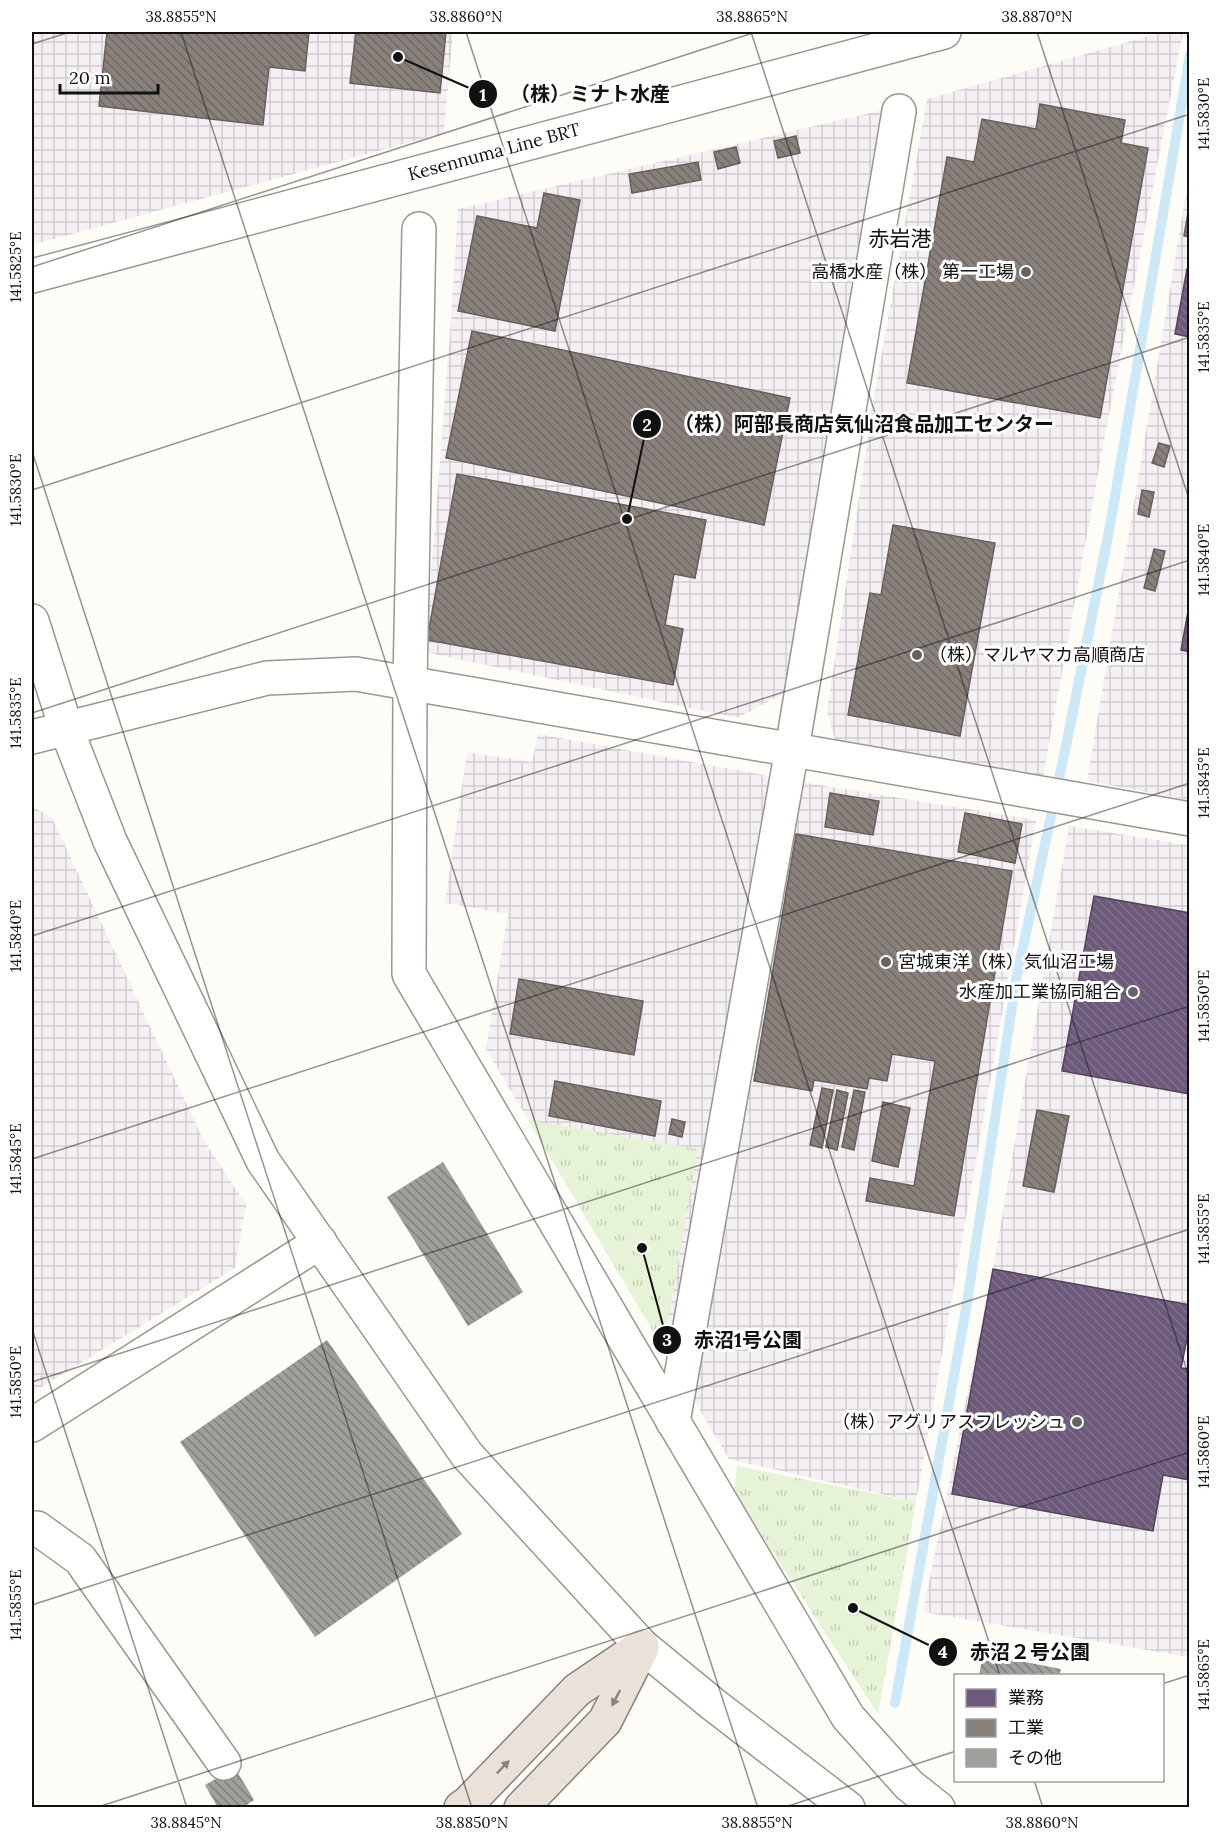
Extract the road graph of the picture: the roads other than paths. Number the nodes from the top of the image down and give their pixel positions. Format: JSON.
{"nodes":[{"id":1,"x":944,"y":32,"type":"edge"},
{"id":2,"x":899,"y":111,"type":"dead end"},
{"id":3,"x":419,"y":229,"type":"dead end"},
{"id":4,"x":32,"y":276,"type":"edge"},
{"id":5,"x":32,"y":621,"type":"edge"},
{"id":6,"x":410,"y":683,"type":"junction"},
{"id":7,"x":66,"y":728,"type":"junction"},
{"id":8,"x":32,"y":737,"type":"edge"},
{"id":9,"x":792,"y":749,"type":"junction"},
{"id":10,"x":1190,"y":819,"type":"edge"},
{"id":11,"x":320,"y":1242,"type":"junction"},
{"id":12,"x":674,"y":1422,"type":"junction"},
{"id":13,"x":32,"y":1425,"type":"edge"},
{"id":14,"x":32,"y":1528,"type":"edge"},
{"id":15,"x":642,"y":1646,"type":"junction"},
{"id":16,"x":224,"y":1763,"type":"dead end"},
{"id":17,"x":461,"y":1808,"type":"edge"},
{"id":18,"x":521,"y":1808,"type":"edge"},
{"id":19,"x":849,"y":1808,"type":"edge"},
{"id":20,"x":938,"y":1808,"type":"edge"}],
"edges":[{"from":1,"to":4,"type":"street","name":"Kesennuma Line BRT"},
{"from":2,"to":9,"type":"street"},
{"from":3,"to":6,"type":"street"},
{"from":5,"to":7,"type":"street"},
{"from":6,"to":7,"type":"street"},
{"from":6,"to":9,"type":"street"},
{"from":6,"to":12,"type":"street"},
{"from":7,"to":8,"type":"street"},
{"from":7,"to":11,"type":"street"},
{"from":9,"to":10,"type":"street"},
{"from":9,"to":12,"type":"street"},
{"from":11,"to":13,"type":"street"},
{"from":11,"to":15,"type":"street"},
{"from":12,"to":20,"type":"street"},
{"from":14,"to":16,"type":"street"},
{"from":17,"to":15,"type":"highway","one_way":true},
{"from":15,"to":18,"type":"highway","one_way":true},
{"from":15,"to":19,"type":"street"}]}
